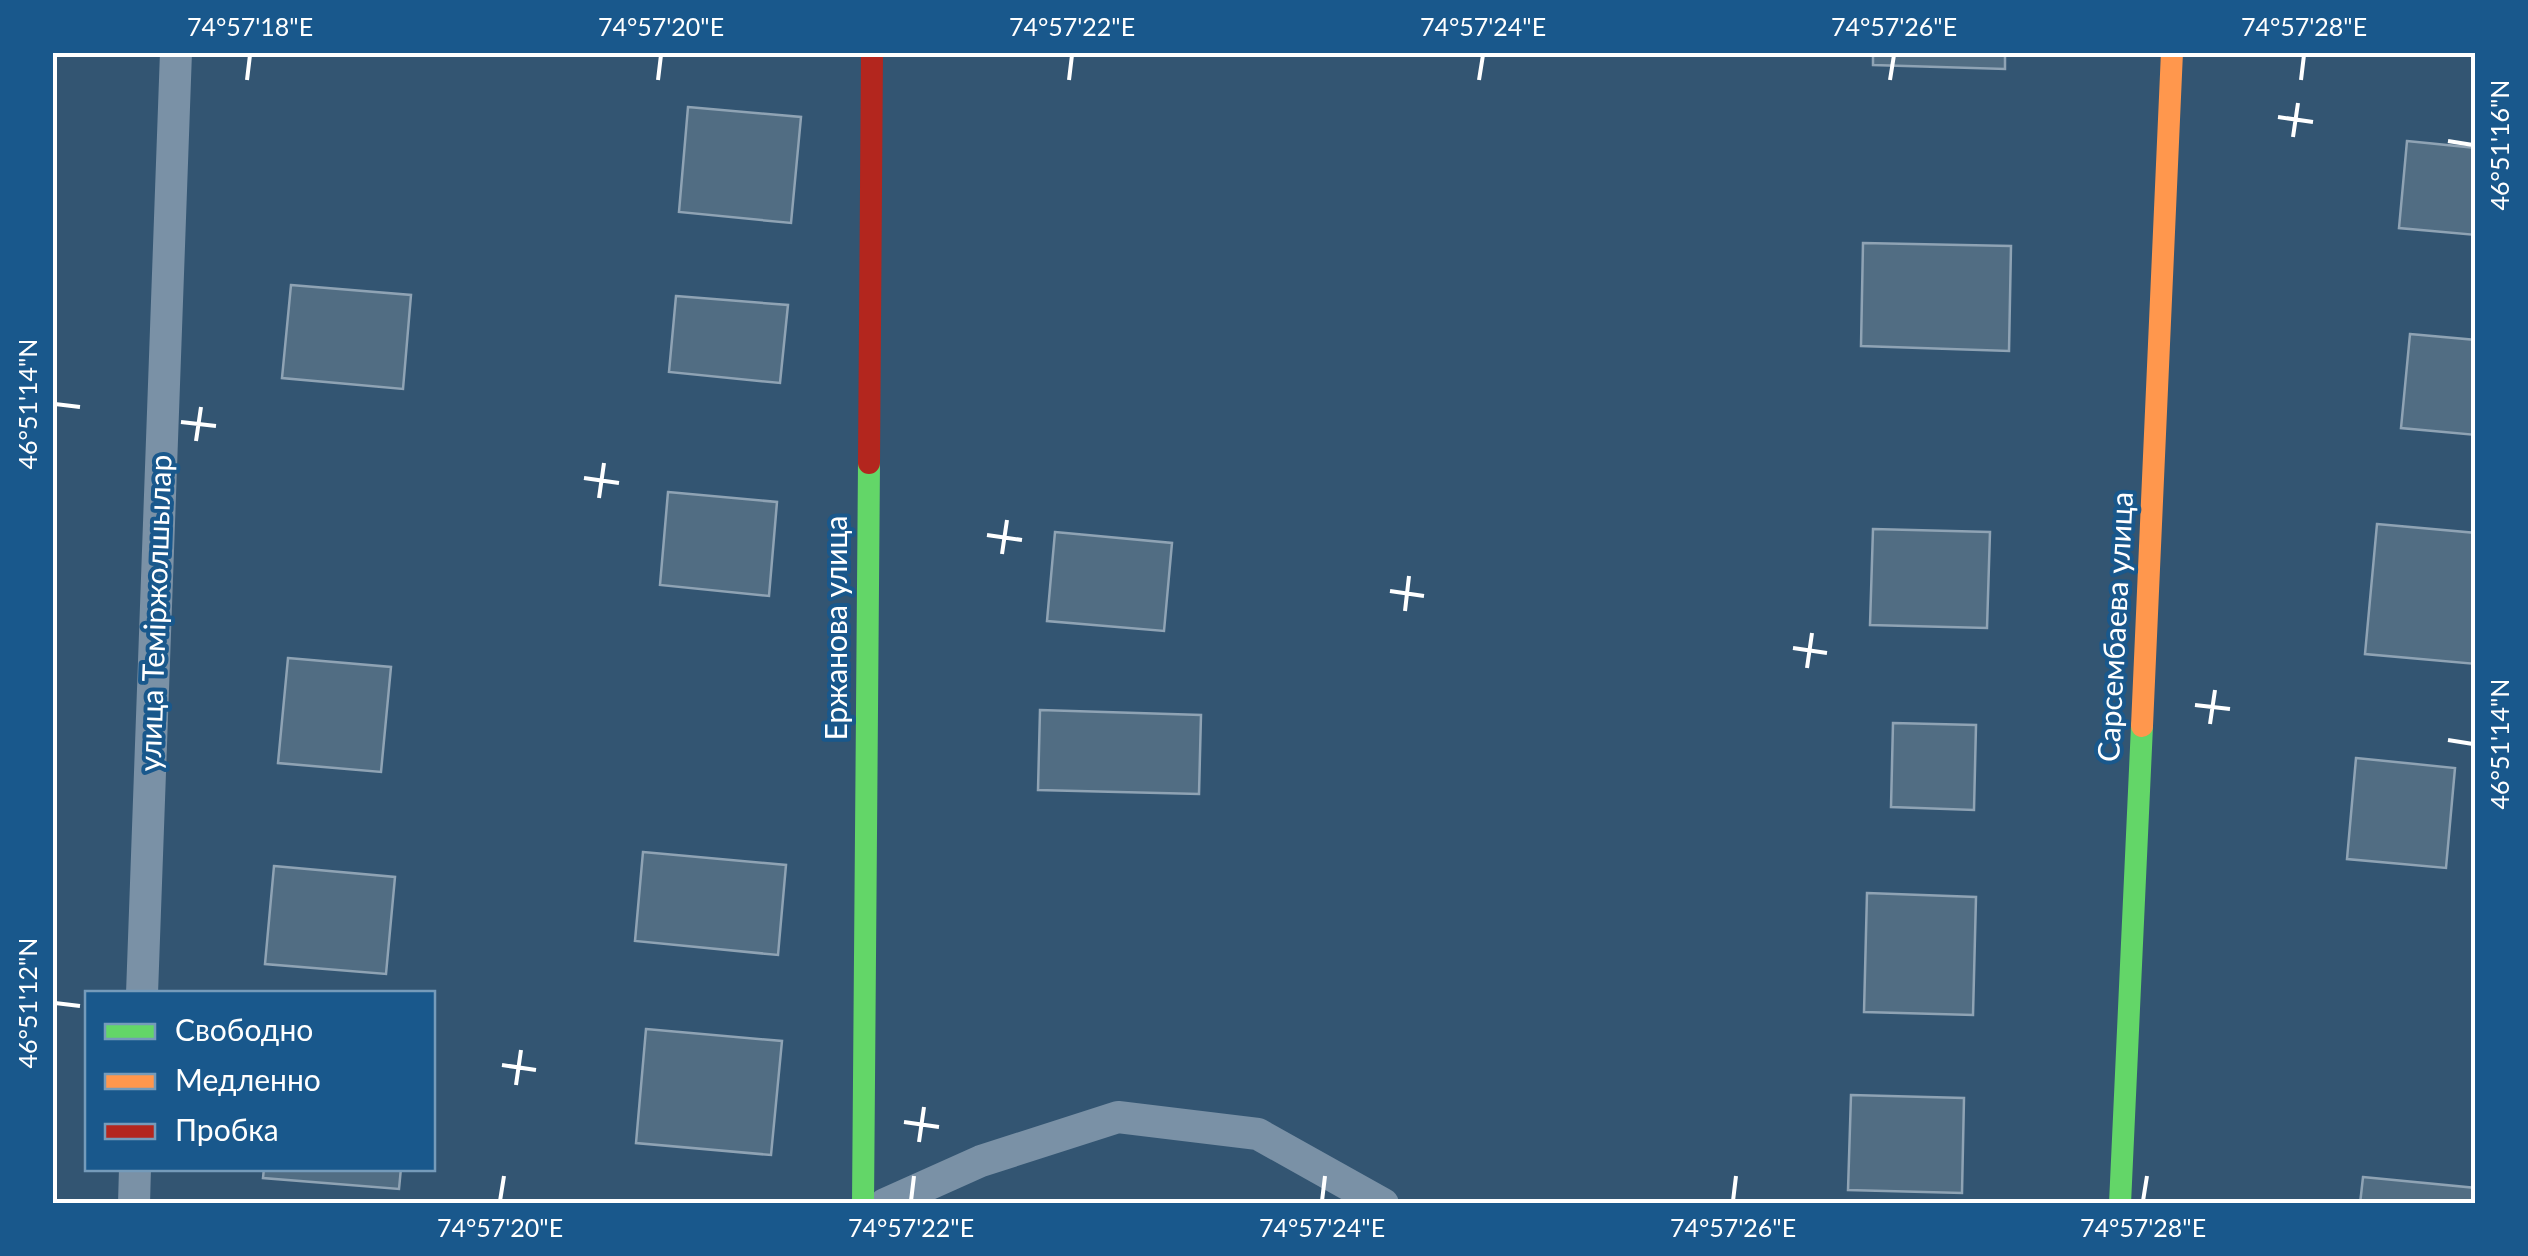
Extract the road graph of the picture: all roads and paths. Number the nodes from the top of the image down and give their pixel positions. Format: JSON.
{"nodes":[{"id":1,"x":176,"y":52,"type":"edge"},
{"id":2,"x":872,"y":52,"type":"edge"},
{"id":3,"x":2172,"y":52,"type":"edge"},
{"id":4,"x":142,"y":991,"type":"edge"},
{"id":5,"x":135,"y":1171,"type":"edge"},
{"id":6,"x":134,"y":1204,"type":"edge"},
{"id":7,"x":862,"y":1204,"type":"edge"},
{"id":8,"x":885,"y":1204,"type":"edge"},
{"id":9,"x":1383,"y":1204,"type":"edge"},
{"id":10,"x":2120,"y":1204,"type":"edge"}],
"edges":[{"from":1,"to":4,"type":"lane","name":"улица Теміржолшылар"},
{"from":2,"to":7,"type":"street","name":"Ержанова улица"},
{"from":3,"to":10,"type":"street","name":"Сарсембаева улица"},
{"from":5,"to":6,"type":"lane"},
{"from":8,"to":9,"type":"lane"}]}
